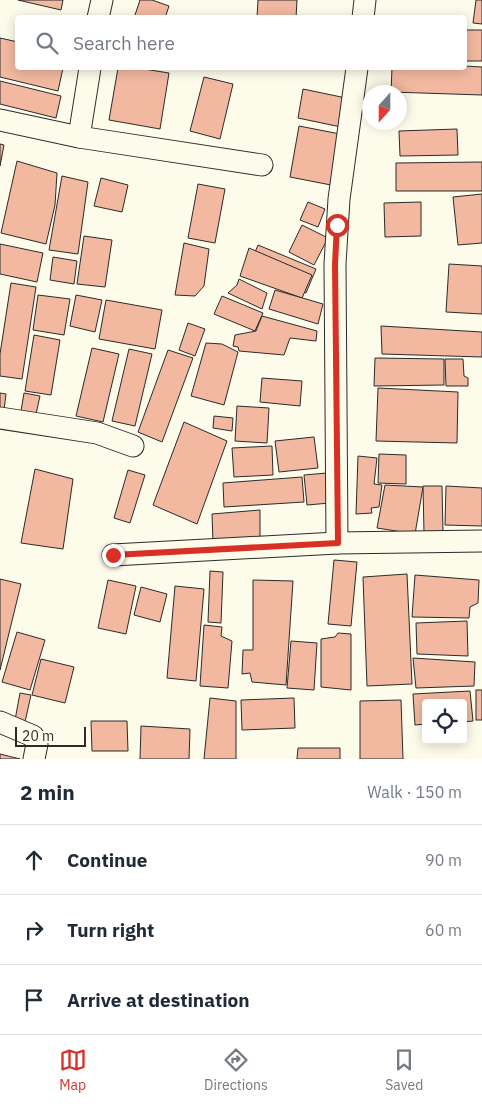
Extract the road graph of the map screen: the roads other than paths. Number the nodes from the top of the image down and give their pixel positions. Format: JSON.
{"nodes":[{"id":1,"x":102,"y":0,"type":"edge"},
{"id":2,"x":365,"y":0,"type":"edge"},
{"id":3,"x":99,"y":15,"type":"edge"},
{"id":4,"x":363,"y":15,"type":"edge"},
{"id":5,"x":90,"y":70,"type":"edge"},
{"id":6,"x":357,"y":70,"type":"edge"},
{"id":7,"x":0,"y":120,"type":"edge"},
{"id":8,"x":79,"y":137,"type":"junction"},
{"id":9,"x":262,"y":165,"type":"dead end"},
{"id":10,"x":0,"y":418,"type":"edge"},
{"id":11,"x":133,"y":446,"type":"dead end"},
{"id":12,"x":482,"y":540,"type":"edge"},
{"id":13,"x":338,"y":543,"type":"junction"},
{"id":14,"x":113,"y":555,"type":"dead end"},
{"id":15,"x":0,"y":722,"type":"edge"},
{"id":16,"x":34,"y":759,"type":"edge"}],
"edges":[{"from":1,"to":3,"type":"street"},
{"from":2,"to":4,"type":"street"},
{"from":5,"to":8,"type":"street"},
{"from":6,"to":13,"type":"street"},
{"from":7,"to":8,"type":"street"},
{"from":8,"to":9,"type":"street"},
{"from":10,"to":11,"type":"street"},
{"from":12,"to":13,"type":"street"},
{"from":13,"to":14,"type":"street"},
{"from":15,"to":16,"type":"street"}]}
